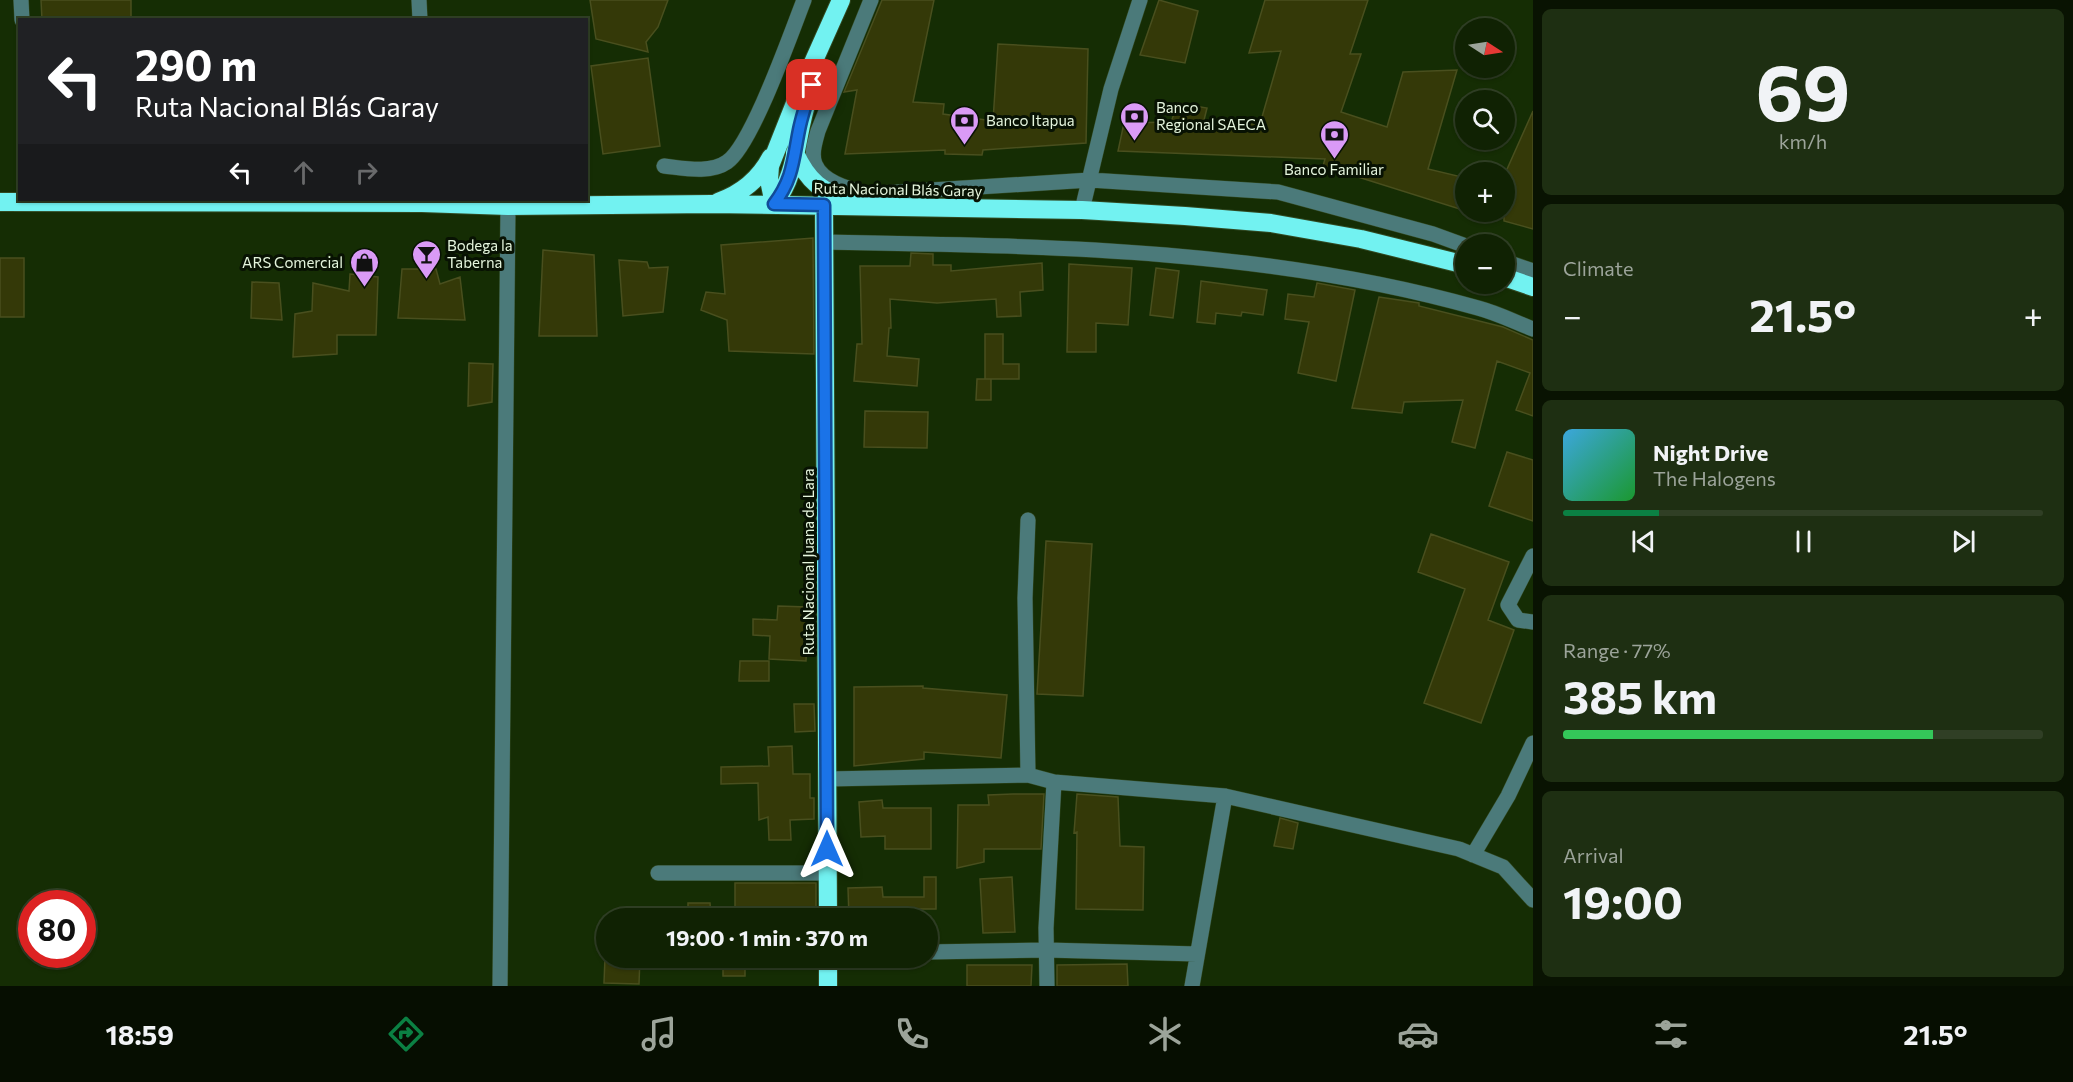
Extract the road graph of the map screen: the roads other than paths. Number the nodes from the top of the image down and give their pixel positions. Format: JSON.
{"nodes":[{"id":1,"x":21,"y":0,"type":"edge"},
{"id":2,"x":420,"y":0,"type":"edge"},
{"id":3,"x":804,"y":0,"type":"edge"},
{"id":4,"x":841,"y":0,"type":"edge"},
{"id":5,"x":871,"y":0,"type":"edge"},
{"id":6,"x":1140,"y":0,"type":"edge"},
{"id":7,"x":22,"y":18,"type":"edge"},
{"id":8,"x":420,"y":18,"type":"edge"},
{"id":9,"x":776,"y":148,"type":"junction"},
{"id":10,"x":795,"y":153,"type":"junction"},
{"id":11,"x":663,"y":166,"type":"dead end"},
{"id":12,"x":1090,"y":180,"type":"junction"},
{"id":13,"x":27,"y":201,"type":"edge"},
{"id":14,"x":422,"y":201,"type":"edge"},
{"id":15,"x":0,"y":202,"type":"edge"},
{"id":16,"x":712,"y":204,"type":"junction"},
{"id":17,"x":774,"y":204,"type":"junction"},
{"id":18,"x":824,"y":205,"type":"junction"},
{"id":19,"x":864,"y":205,"type":"junction"},
{"id":20,"x":508,"y":206,"type":"junction"},
{"id":21,"x":1082,"y":210,"type":"junction"},
{"id":22,"x":826,"y":242,"type":"junction"},
{"id":23,"x":1455,"y":242,"type":"edge"},
{"id":24,"x":1455,"y":262,"type":"edge"},
{"id":25,"x":1515,"y":265,"type":"edge"},
{"id":26,"x":1533,"y":271,"type":"edge"},
{"id":27,"x":1515,"y":281,"type":"edge"},
{"id":28,"x":1533,"y":287,"type":"edge"},
{"id":29,"x":1533,"y":329,"type":"edge"},
{"id":30,"x":1028,"y":520,"type":"dead end"},
{"id":31,"x":1533,"y":556,"type":"edge"},
{"id":32,"x":1533,"y":622,"type":"edge"},
{"id":33,"x":1533,"y":743,"type":"edge"},
{"id":34,"x":1028,"y":775,"type":"junction"},
{"id":35,"x":827,"y":779,"type":"junction"},
{"id":36,"x":1054,"y":782,"type":"junction"},
{"id":37,"x":1225,"y":796,"type":"junction"},
{"id":38,"x":1473,"y":855,"type":"junction"},
{"id":39,"x":658,"y":873,"type":"dead end"},
{"id":40,"x":827,"y":873,"type":"junction"},
{"id":41,"x":1533,"y":900,"type":"edge"},
{"id":42,"x":828,"y":908,"type":"edge"},
{"id":43,"x":1047,"y":950,"type":"junction"},
{"id":44,"x":938,"y":952,"type":"edge"},
{"id":45,"x":1197,"y":954,"type":"junction"},
{"id":46,"x":828,"y":968,"type":"edge"},
{"id":47,"x":500,"y":986,"type":"edge"},
{"id":48,"x":828,"y":986,"type":"edge"},
{"id":49,"x":1047,"y":986,"type":"edge"},
{"id":50,"x":1192,"y":986,"type":"edge"}],
"edges":[{"from":1,"to":7,"type":"street"},
{"from":2,"to":8,"type":"street"},
{"from":3,"to":11,"type":"street"},
{"from":4,"to":9,"type":"highway"},
{"from":4,"to":10,"type":"highway"},
{"from":5,"to":12,"type":"street"},
{"from":6,"to":12,"type":"street"},
{"from":9,"to":16,"type":"highway"},
{"from":9,"to":17,"type":"highway"},
{"from":10,"to":17,"type":"highway"},
{"from":10,"to":19,"type":"highway"},
{"from":12,"to":21,"type":"street"},
{"from":12,"to":23,"type":"street"},
{"from":13,"to":14,"type":"highway","name":"Ruta Nacional Blás Garay"},
{"from":13,"to":15,"type":"highway","name":"Ruta Nacional Blás Garay"},
{"from":14,"to":20,"type":"highway","name":"Ruta Nacional Blás Garay"},
{"from":16,"to":17,"type":"highway","name":"Ruta Nacional Blás Garay"},
{"from":16,"to":20,"type":"highway","name":"Ruta Nacional Blás Garay"},
{"from":17,"to":18,"type":"highway","name":"Ruta Nacional Blás Garay"},
{"from":18,"to":19,"type":"highway","name":"Ruta Nacional Blás Garay"},
{"from":18,"to":22,"type":"highway","name":"Ruta Nacional Juana de Lara"},
{"from":19,"to":21,"type":"highway","name":"Ruta Nacional Blás Garay"},
{"from":20,"to":47,"type":"street"},
{"from":21,"to":24,"type":"highway","name":"Ruta Nacional Blás Garay"},
{"from":22,"to":29,"type":"street"},
{"from":22,"to":35,"type":"highway","name":"Ruta Nacional Juana de Lara"},
{"from":25,"to":26,"type":"street"},
{"from":27,"to":28,"type":"highway"},
{"from":30,"to":34,"type":"street"},
{"from":31,"to":32,"type":"street"},
{"from":33,"to":38,"type":"street"},
{"from":34,"to":35,"type":"street"},
{"from":34,"to":36,"type":"street"},
{"from":35,"to":40,"type":"highway","name":"Ruta Nacional Juana de Lara"},
{"from":36,"to":37,"type":"street"},
{"from":36,"to":43,"type":"street"},
{"from":37,"to":38,"type":"street"},
{"from":37,"to":45,"type":"street"},
{"from":38,"to":41,"type":"street"},
{"from":39,"to":40,"type":"street"},
{"from":40,"to":42,"type":"highway","name":"Ruta Nacional Juana de Lara"},
{"from":43,"to":44,"type":"street"},
{"from":43,"to":45,"type":"street"},
{"from":43,"to":49,"type":"street"},
{"from":45,"to":50,"type":"street"},
{"from":46,"to":48,"type":"highway"}]}
